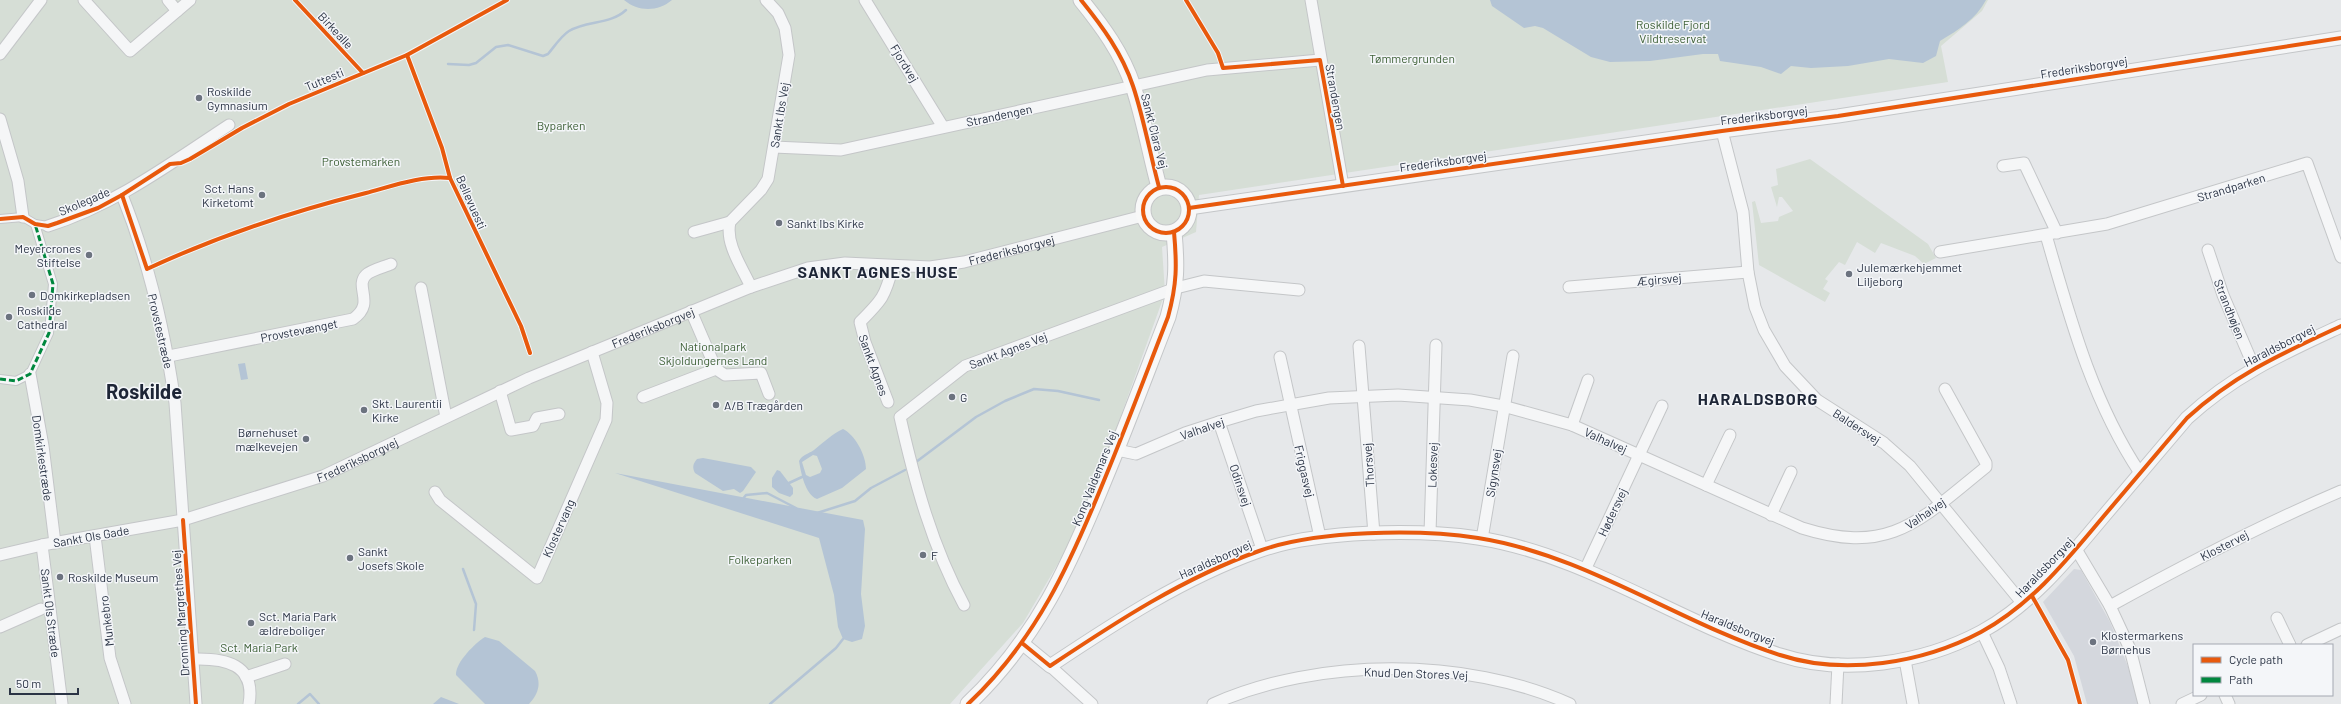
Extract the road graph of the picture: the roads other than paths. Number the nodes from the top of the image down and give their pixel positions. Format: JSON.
{"nodes":[{"id":1,"x":41,"y":0,"type":"edge"},
{"id":2,"x":84,"y":0,"type":"edge"},
{"id":3,"x":168,"y":0,"type":"edge"},
{"id":4,"x":190,"y":0,"type":"edge"},
{"id":5,"x":766,"y":0,"type":"edge"},
{"id":6,"x":865,"y":0,"type":"edge"},
{"id":7,"x":1081,"y":0,"type":"edge"},
{"id":8,"x":1311,"y":0,"type":"edge"},
{"id":9,"x":177,"y":11,"type":"junction"},
{"id":10,"x":2341,"y":38,"type":"edge"},
{"id":11,"x":0,"y":54,"type":"edge"},
{"id":12,"x":1320,"y":60,"type":"junction"},
{"id":13,"x":1133,"y":86,"type":"junction"},
{"id":14,"x":0,"y":119,"type":"edge"},
{"id":15,"x":229,"y":125,"type":"dead end"},
{"id":16,"x":943,"y":127,"type":"junction"},
{"id":17,"x":1722,"y":131,"type":"junction"},
{"id":18,"x":774,"y":147,"type":"junction"},
{"id":19,"x":2003,"y":166,"type":"dead end"},
{"id":20,"x":1343,"y":186,"type":"junction"},
{"id":21,"x":1159,"y":187,"type":"junction"},
{"id":22,"x":122,"y":195,"type":"junction"},
{"id":23,"x":1189,"y":208,"type":"junction"},
{"id":24,"x":1143,"y":216,"type":"junction"},
{"id":25,"x":23,"y":217,"type":"junction"},
{"id":26,"x":0,"y":219,"type":"edge"},
{"id":27,"x":730,"y":222,"type":"junction"},
{"id":28,"x":35,"y":224,"type":"junction"},
{"id":29,"x":48,"y":226,"type":"joint"},
{"id":30,"x":694,"y":232,"type":"dead end"},
{"id":31,"x":1174,"y":232,"type":"junction"},
{"id":32,"x":2052,"y":234,"type":"junction"},
{"id":33,"x":2208,"y":250,"type":"dead end"},
{"id":34,"x":1940,"y":252,"type":"dead end"},
{"id":35,"x":2341,"y":257,"type":"edge"},
{"id":36,"x":391,"y":264,"type":"dead end"},
{"id":37,"x":893,"y":266,"type":"junction"},
{"id":38,"x":1748,"y":272,"type":"junction"},
{"id":39,"x":751,"y":287,"type":"junction"},
{"id":40,"x":1569,"y":287,"type":"dead end"},
{"id":41,"x":421,"y":288,"type":"dead end"},
{"id":42,"x":1176,"y":288,"type":"junction"},
{"id":43,"x":1299,"y":290,"type":"dead end"},
{"id":44,"x":692,"y":311,"type":"junction"},
{"id":45,"x":2341,"y":326,"type":"edge"},
{"id":46,"x":1436,"y":345,"type":"dead end"},
{"id":47,"x":1359,"y":346,"type":"dead end"},
{"id":48,"x":592,"y":352,"type":"junction"},
{"id":49,"x":168,"y":356,"type":"junction"},
{"id":50,"x":1513,"y":356,"type":"dead end"},
{"id":51,"x":1280,"y":357,"type":"dead end"},
{"id":52,"x":2254,"y":367,"type":"junction"},
{"id":53,"x":716,"y":369,"type":"junction"},
{"id":54,"x":30,"y":374,"type":"junction"},
{"id":55,"x":0,"y":379,"type":"edge"},
{"id":56,"x":1588,"y":380,"type":"dead end"},
{"id":57,"x":1945,"y":389,"type":"dead end"},
{"id":58,"x":500,"y":391,"type":"junction"},
{"id":59,"x":769,"y":394,"type":"dead end"},
{"id":60,"x":1363,"y":396,"type":"junction"},
{"id":61,"x":643,"y":397,"type":"dead end"},
{"id":62,"x":1434,"y":397,"type":"junction"},
{"id":63,"x":888,"y":402,"type":"dead end"},
{"id":64,"x":1290,"y":404,"type":"junction"},
{"id":65,"x":1503,"y":406,"type":"junction"},
{"id":66,"x":1662,"y":406,"type":"dead end"},
{"id":67,"x":560,"y":414,"type":"dead end"},
{"id":68,"x":446,"y":417,"type":"junction"},
{"id":69,"x":1219,"y":422,"type":"junction"},
{"id":70,"x":1572,"y":425,"type":"junction"},
{"id":71,"x":1730,"y":435,"type":"dead end"},
{"id":72,"x":1117,"y":450,"type":"junction"},
{"id":73,"x":1639,"y":455,"type":"junction"},
{"id":74,"x":1791,"y":472,"type":"dead end"},
{"id":75,"x":2140,"y":473,"type":"junction"},
{"id":76,"x":1706,"y":485,"type":"junction"},
{"id":77,"x":2341,"y":491,"type":"edge"},
{"id":78,"x":435,"y":492,"type":"dead end"},
{"id":79,"x":1942,"y":503,"type":"junction"},
{"id":80,"x":1771,"y":514,"type":"junction"},
{"id":81,"x":183,"y":520,"type":"junction"},
{"id":82,"x":1430,"y":533,"type":"junction"},
{"id":83,"x":1374,"y":534,"type":"junction"},
{"id":84,"x":95,"y":536,"type":"junction"},
{"id":85,"x":1320,"y":537,"type":"junction"},
{"id":86,"x":1482,"y":539,"type":"junction"},
{"id":87,"x":55,"y":543,"type":"junction"},
{"id":88,"x":42,"y":545,"type":"junction"},
{"id":89,"x":1262,"y":550,"type":"junction"},
{"id":90,"x":2076,"y":550,"type":"junction"},
{"id":91,"x":0,"y":555,"type":"edge"},
{"id":92,"x":1585,"y":570,"type":"junction"},
{"id":93,"x":2023,"y":604,"type":"junction"},
{"id":94,"x":964,"y":605,"type":"dead end"},
{"id":95,"x":2110,"y":606,"type":"junction"},
{"id":96,"x":41,"y":609,"type":"dead end"},
{"id":97,"x":2277,"y":618,"type":"dead end"},
{"id":98,"x":0,"y":627,"type":"edge"},
{"id":99,"x":2341,"y":629,"type":"edge"},
{"id":100,"x":1982,"y":632,"type":"junction"},
{"id":101,"x":1022,"y":643,"type":"junction"},
{"id":102,"x":2290,"y":644,"type":"edge"},
{"id":103,"x":2309,"y":644,"type":"edge"},
{"id":104,"x":194,"y":659,"type":"junction"},
{"id":105,"x":1905,"y":660,"type":"junction"},
{"id":106,"x":285,"y":664,"type":"dead end"},
{"id":107,"x":1838,"y":664,"type":"junction"},
{"id":108,"x":1050,"y":666,"type":"junction"},
{"id":109,"x":246,"y":677,"type":"junction"},
{"id":110,"x":2199,"y":696,"type":"edge"},
{"id":111,"x":62,"y":702,"type":"edge"},
{"id":112,"x":125,"y":704,"type":"edge"},
{"id":113,"x":196,"y":704,"type":"edge"},
{"id":114,"x":249,"y":704,"type":"edge"},
{"id":115,"x":968,"y":704,"type":"edge"},
{"id":116,"x":1092,"y":704,"type":"edge"},
{"id":117,"x":1213,"y":704,"type":"edge"},
{"id":118,"x":1570,"y":704,"type":"edge"},
{"id":119,"x":1836,"y":704,"type":"edge"},
{"id":120,"x":1913,"y":704,"type":"edge"},
{"id":121,"x":2010,"y":704,"type":"edge"},
{"id":122,"x":2144,"y":704,"type":"edge"},
{"id":123,"x":2182,"y":704,"type":"edge"}],
"edges":[{"from":1,"to":11,"type":"street"},
{"from":2,"to":9,"type":"street"},
{"from":3,"to":9,"type":"street"},
{"from":4,"to":9,"type":"street"},
{"from":5,"to":18,"type":"street","name":"Sankt Ibs Vej"},
{"from":6,"to":16,"type":"street","name":"Fjordvej"},
{"from":7,"to":13,"type":"main road","name":"Sankt Clara Vej"},
{"from":8,"to":12,"type":"street","name":"Strandengen"},
{"from":10,"to":17,"type":"street","name":"Frederiksborgvej"},
{"from":12,"to":13,"type":"street","name":"Strandengen"},
{"from":12,"to":20,"type":"street","name":"Strandengen"},
{"from":13,"to":16,"type":"street","name":"Strandengen"},
{"from":13,"to":21,"type":"main road","name":"Sankt Clara Vej"},
{"from":14,"to":25,"type":"street"},
{"from":15,"to":22,"type":"street","name":"Skolegade"},
{"from":16,"to":18,"type":"street","name":"Strandengen"},
{"from":17,"to":20,"type":"street","name":"Frederiksborgvej"},
{"from":17,"to":38,"type":"street","name":"Baldersvej"},
{"from":18,"to":27,"type":"street","name":"Sankt Ibs Vej"},
{"from":19,"to":32,"type":"street"},
{"from":20,"to":23,"type":"street","name":"Frederiksborgvej"},
{"from":21,"to":23,"type":"main road"},
{"from":21,"to":24,"type":"main road"},
{"from":22,"to":29,"type":"street","name":"Skolegade"},
{"from":22,"to":49,"type":"street","name":"Provstestræde"},
{"from":23,"to":31,"type":"main road"},
{"from":24,"to":31,"type":"main road"},
{"from":24,"to":37,"type":"street","name":"Frederiksborgvej"},
{"from":25,"to":26,"type":"street"},
{"from":25,"to":28,"type":"street","name":"Skolegade"},
{"from":27,"to":30,"type":"street"},
{"from":27,"to":39,"type":"street"},
{"from":28,"to":29,"type":"street","name":"Skolegade"},
{"from":28,"to":54,"type":"street"},
{"from":31,"to":42,"type":"main road","name":"Kong Valdemars Vej"},
{"from":32,"to":34,"type":"street","name":"Strandparken"},
{"from":32,"to":35,"type":"street","name":"Strandparken"},
{"from":32,"to":75,"type":"street"},
{"from":33,"to":52,"type":"street","name":"Strandhøjen"},
{"from":36,"to":49,"type":"street","name":"Provstevænget"},
{"from":37,"to":39,"type":"street","name":"Frederiksborgvej"},
{"from":37,"to":63,"type":"street","name":"Sankt Agnes"},
{"from":38,"to":40,"type":"street","name":"Ægirsvej"},
{"from":38,"to":79,"type":"street","name":"Baldersvej"},
{"from":39,"to":44,"type":"street","name":"Frederiksborgvej"},
{"from":41,"to":68,"type":"street"},
{"from":42,"to":43,"type":"street","name":"Sankt Agnes Vej"},
{"from":42,"to":72,"type":"main road","name":"Kong Valdemars Vej"},
{"from":42,"to":94,"type":"street","name":"Sankt Agnes Vej"},
{"from":44,"to":48,"type":"street","name":"Frederiksborgvej"},
{"from":44,"to":53,"type":"street"},
{"from":45,"to":52,"type":"street","name":"Haraldsborgvej"},
{"from":46,"to":62,"type":"street"},
{"from":47,"to":60,"type":"street"},
{"from":48,"to":58,"type":"street","name":"Frederiksborgvej"},
{"from":48,"to":78,"type":"street","name":"Klostervang"},
{"from":49,"to":81,"type":"street","name":"Provstestræde"},
{"from":50,"to":65,"type":"street"},
{"from":51,"to":64,"type":"street"},
{"from":52,"to":75,"type":"street","name":"Haraldsborgvej"},
{"from":53,"to":59,"type":"street"},
{"from":53,"to":61,"type":"street"},
{"from":54,"to":55,"type":"street"},
{"from":54,"to":87,"type":"street","name":"Domkirkestræde"},
{"from":56,"to":70,"type":"street","name":"Valhalvej"},
{"from":57,"to":79,"type":"street","name":"Valhalvej"},
{"from":58,"to":67,"type":"street"},
{"from":58,"to":68,"type":"street","name":"Frederiksborgvej"},
{"from":60,"to":62,"type":"street","name":"Valhalvej"},
{"from":60,"to":64,"type":"street","name":"Valhalvej"},
{"from":60,"to":83,"type":"street","name":"Thorsvej"},
{"from":62,"to":65,"type":"street","name":"Valhalvej"},
{"from":62,"to":82,"type":"street","name":"Lokesvej"},
{"from":64,"to":69,"type":"street","name":"Valhalvej"},
{"from":64,"to":85,"type":"street","name":"Friggasvej"},
{"from":65,"to":70,"type":"street","name":"Valhalvej"},
{"from":65,"to":86,"type":"street","name":"Sigynsvej"},
{"from":66,"to":73,"type":"street","name":"Valhalvej"},
{"from":68,"to":81,"type":"street","name":"Frederiksborgvej"},
{"from":69,"to":72,"type":"street","name":"Valhalvej"},
{"from":69,"to":89,"type":"street","name":"Odinsvej"},
{"from":70,"to":73,"type":"street","name":"Valhalvej"},
{"from":71,"to":76,"type":"street"},
{"from":72,"to":101,"type":"main road","name":"Kong Valdemars Vej"},
{"from":73,"to":76,"type":"street","name":"Valhalvej"},
{"from":73,"to":92,"type":"street","name":"Hødersvej"},
{"from":74,"to":80,"type":"street"},
{"from":75,"to":90,"type":"street","name":"Haraldsborgvej"},
{"from":76,"to":80,"type":"street","name":"Valhalvej"},
{"from":77,"to":95,"type":"street","name":"Klostervej"},
{"from":79,"to":80,"type":"street","name":"Valhalvej"},
{"from":79,"to":93,"type":"street","name":"Baldersvej"},
{"from":81,"to":84,"type":"street","name":"Sankt Ols Gade"},
{"from":81,"to":104,"type":"street","name":"Dronning Margrethes Vej"},
{"from":82,"to":83,"type":"street","name":"Haraldsborgvej"},
{"from":82,"to":86,"type":"street","name":"Haraldsborgvej"},
{"from":83,"to":85,"type":"street","name":"Haraldsborgvej"},
{"from":84,"to":87,"type":"street","name":"Sankt Ols Gade"},
{"from":84,"to":112,"type":"street","name":"Munkebro"},
{"from":85,"to":89,"type":"street","name":"Haraldsborgvej"},
{"from":86,"to":92,"type":"street","name":"Haraldsborgvej"},
{"from":87,"to":88,"type":"street","name":"Sankt Ols Gade"},
{"from":88,"to":91,"type":"street","name":"Sankt Ols Gade"},
{"from":88,"to":111,"type":"street","name":"Sankt Ols Stræde"},
{"from":89,"to":108,"type":"street","name":"Haraldsborgvej"},
{"from":90,"to":93,"type":"street","name":"Haraldsborgvej"},
{"from":90,"to":95,"type":"street","name":"Haraldsborgvej"},
{"from":92,"to":107,"type":"street","name":"Haraldsborgvej"},
{"from":93,"to":100,"type":"street","name":"Haraldsborgvej"},
{"from":95,"to":122,"type":"street","name":"Haraldsborgvej"},
{"from":96,"to":98,"type":"street"},
{"from":97,"to":102,"type":"street"},
{"from":99,"to":103,"type":"street"},
{"from":100,"to":105,"type":"street","name":"Haraldsborgvej"},
{"from":100,"to":121,"type":"street"},
{"from":101,"to":108,"type":"street"},
{"from":101,"to":115,"type":"main road","name":"Kong Valdemars Vej"},
{"from":104,"to":109,"type":"street","name":"Dronning Margrethes Vej"},
{"from":104,"to":113,"type":"street","name":"Dronning Margrethes Vej"},
{"from":105,"to":107,"type":"street","name":"Haraldsborgvej"},
{"from":105,"to":120,"type":"street"},
{"from":106,"to":109,"type":"street"},
{"from":107,"to":119,"type":"street"},
{"from":108,"to":116,"type":"street"},
{"from":109,"to":114,"type":"street"},
{"from":110,"to":123,"type":"street"},
{"from":117,"to":118,"type":"street","name":"Knud Den Stores Vej"}]}
